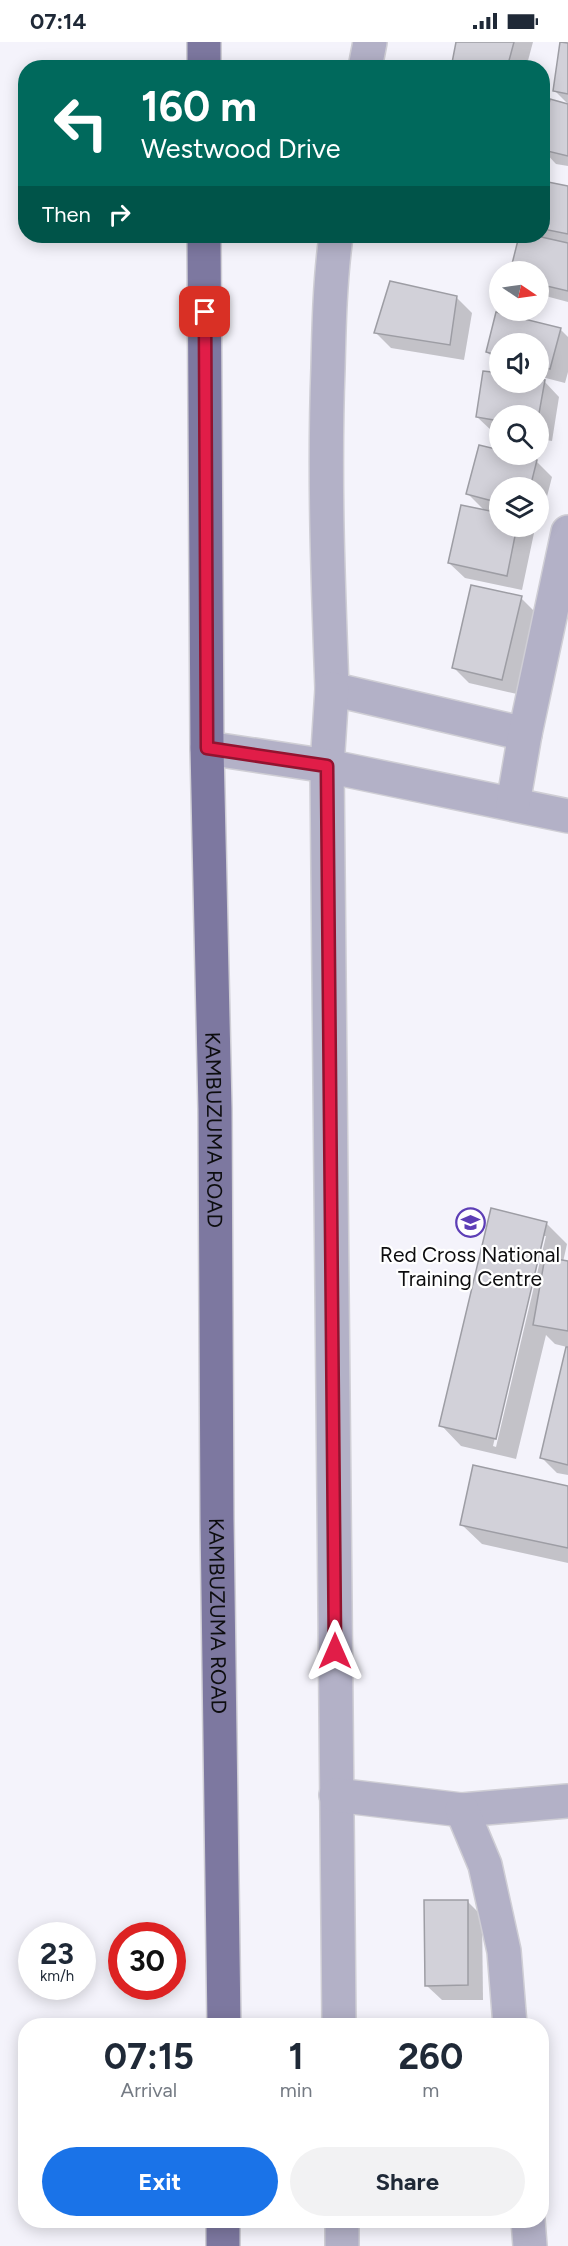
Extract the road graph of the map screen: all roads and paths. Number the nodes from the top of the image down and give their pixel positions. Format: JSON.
{"nodes":[{"id":1,"x":204,"y":42,"type":"edge"},
{"id":2,"x":370,"y":42,"type":"edge"},
{"id":3,"x":204,"y":60,"type":"edge"},
{"id":4,"x":367,"y":60,"type":"edge"},
{"id":5,"x":204,"y":243,"type":"edge"},
{"id":6,"x":335,"y":243,"type":"edge"},
{"id":7,"x":568,"y":532,"type":"edge"},
{"id":8,"x":332,"y":689,"type":"junction"},
{"id":9,"x":525,"y":734,"type":"junction"},
{"id":10,"x":207,"y":748,"type":"junction"},
{"id":11,"x":327,"y":766,"type":"junction"},
{"id":12,"x":513,"y":804,"type":"junction"},
{"id":13,"x":568,"y":816,"type":"edge"},
{"id":14,"x":336,"y":1795,"type":"junction"},
{"id":15,"x":568,"y":1801,"type":"edge"},
{"id":16,"x":462,"y":1810,"type":"junction"},
{"id":17,"x":224,"y":2018,"type":"edge"},
{"id":18,"x":339,"y":2018,"type":"edge"},
{"id":19,"x":509,"y":2018,"type":"edge"},
{"id":20,"x":223,"y":2228,"type":"edge"},
{"id":21,"x":342,"y":2228,"type":"edge"},
{"id":22,"x":529,"y":2228,"type":"edge"},
{"id":23,"x":223,"y":2246,"type":"edge"},
{"id":24,"x":342,"y":2246,"type":"edge"},
{"id":25,"x":530,"y":2246,"type":"edge"}],
"edges":[{"from":1,"to":3,"type":"main road"},
{"from":2,"to":4,"type":"street"},
{"from":5,"to":10,"type":"main road","name":"KAMBUZUMA ROAD"},
{"from":6,"to":8,"type":"street"},
{"from":7,"to":9,"type":"street"},
{"from":8,"to":9,"type":"street"},
{"from":8,"to":11,"type":"street"},
{"from":9,"to":12,"type":"street"},
{"from":10,"to":11,"type":"street"},
{"from":10,"to":17,"type":"main road","name":"KAMBUZUMA ROAD"},
{"from":11,"to":12,"type":"street"},
{"from":11,"to":14,"type":"street"},
{"from":12,"to":13,"type":"street"},
{"from":14,"to":16,"type":"street"},
{"from":14,"to":18,"type":"street"},
{"from":15,"to":16,"type":"street"},
{"from":16,"to":19,"type":"street"},
{"from":20,"to":23,"type":"main road"},
{"from":21,"to":24,"type":"street"},
{"from":22,"to":25,"type":"street"}]}
